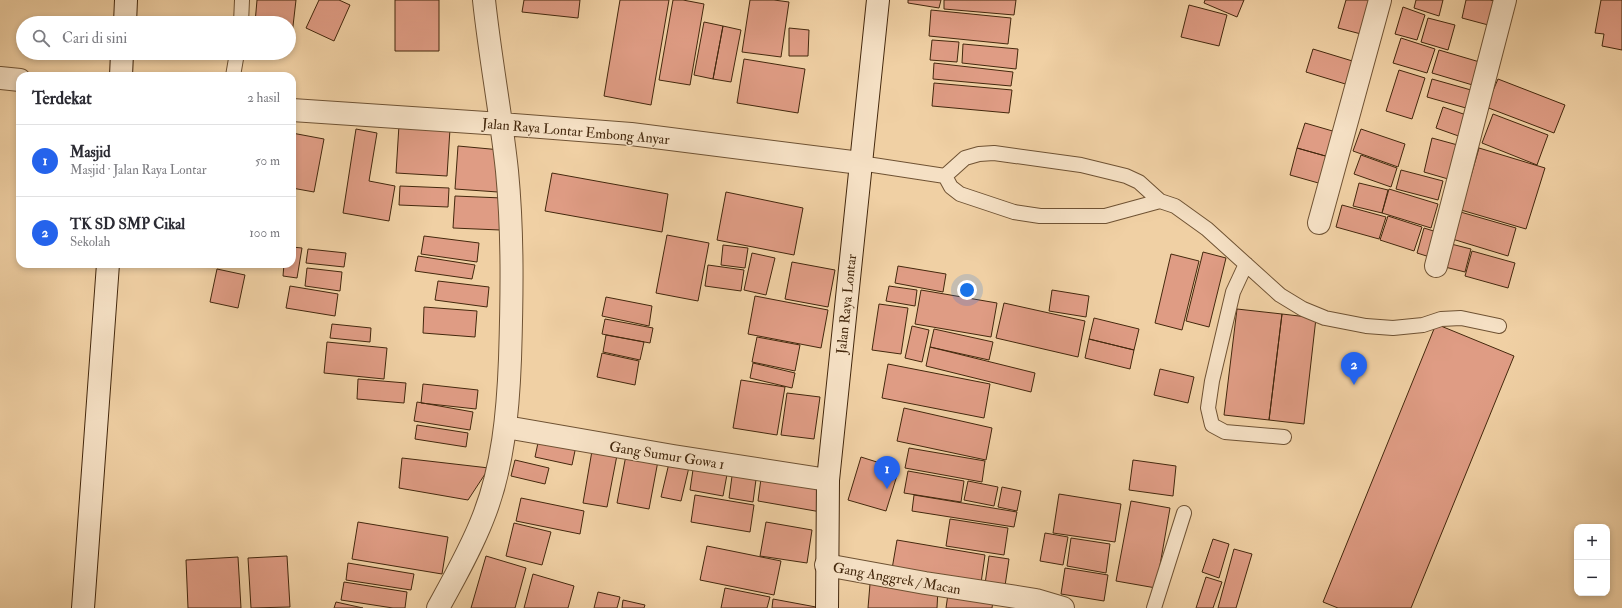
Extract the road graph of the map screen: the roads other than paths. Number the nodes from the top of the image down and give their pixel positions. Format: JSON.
{"nodes":[{"id":1,"x":126,"y":0,"type":"edge"},
{"id":2,"x":242,"y":0,"type":"edge"},
{"id":3,"x":484,"y":0,"type":"edge"},
{"id":4,"x":878,"y":0,"type":"edge"},
{"id":5,"x":1380,"y":0,"type":"edge"},
{"id":6,"x":1506,"y":0,"type":"edge"},
{"id":7,"x":125,"y":16,"type":"edge"},
{"id":8,"x":241,"y":16,"type":"edge"},
{"id":9,"x":122,"y":60,"type":"edge"},
{"id":10,"x":236,"y":60,"type":"edge"},
{"id":11,"x":121,"y":72,"type":"edge"},
{"id":12,"x":234,"y":72,"type":"edge"},
{"id":13,"x":0,"y":78,"type":"edge"},
{"id":14,"x":16,"y":80,"type":"edge"},
{"id":15,"x":296,"y":110,"type":"edge"},
{"id":16,"x":501,"y":124,"type":"junction"},
{"id":17,"x":860,"y":163,"type":"junction"},
{"id":18,"x":944,"y":176,"type":"junction"},
{"id":19,"x":1160,"y":201,"type":"junction"},
{"id":20,"x":1319,"y":223,"type":"dead end"},
{"id":21,"x":1246,"y":264,"type":"junction"},
{"id":22,"x":1436,"y":266,"type":"dead end"},
{"id":23,"x":108,"y":268,"type":"edge"},
{"id":24,"x":1499,"y":326,"type":"dead end"},
{"id":25,"x":506,"y":427,"type":"junction"},
{"id":26,"x":1284,"y":437,"type":"dead end"},
{"id":27,"x":828,"y":480,"type":"junction"},
{"id":28,"x":1184,"y":513,"type":"dead end"},
{"id":29,"x":826,"y":565,"type":"junction"},
{"id":30,"x":83,"y":608,"type":"edge"},
{"id":31,"x":438,"y":608,"type":"edge"},
{"id":32,"x":827,"y":608,"type":"edge"},
{"id":33,"x":1063,"y":608,"type":"edge"},
{"id":34,"x":1154,"y":608,"type":"edge"}],
"edges":[{"from":1,"to":7,"type":"street"},
{"from":2,"to":8,"type":"lane"},
{"from":3,"to":16,"type":"street"},
{"from":4,"to":17,"type":"street","name":"Jalan Raya Lontar"},
{"from":5,"to":20,"type":"street"},
{"from":6,"to":22,"type":"street"},
{"from":9,"to":11,"type":"street"},
{"from":10,"to":12,"type":"lane"},
{"from":13,"to":14,"type":"street"},
{"from":15,"to":16,"type":"street","name":"Jalan Raya Lontar Embong Anyar"},
{"from":16,"to":17,"type":"street","name":"Jalan Raya Lontar Embong Anyar"},
{"from":16,"to":25,"type":"street"},
{"from":17,"to":18,"type":"lane"},
{"from":17,"to":27,"type":"street","name":"Jalan Raya Lontar"},
{"from":18,"to":19,"type":"lane"},
{"from":18,"to":19,"type":"lane"},
{"from":19,"to":21,"type":"lane"},
{"from":21,"to":24,"type":"lane"},
{"from":21,"to":26,"type":"lane"},
{"from":23,"to":30,"type":"street"},
{"from":25,"to":27,"type":"street","name":"Gang Sumur Gowa 1"},
{"from":25,"to":31,"type":"street"},
{"from":27,"to":29,"type":"street","name":"Jalan Raya Lontar"},
{"from":28,"to":34,"type":"lane"},
{"from":29,"to":32,"type":"street","name":"Jalan Raya Lontar"},
{"from":29,"to":33,"type":"street","name":"Gang Anggrek / Macan"}]}
